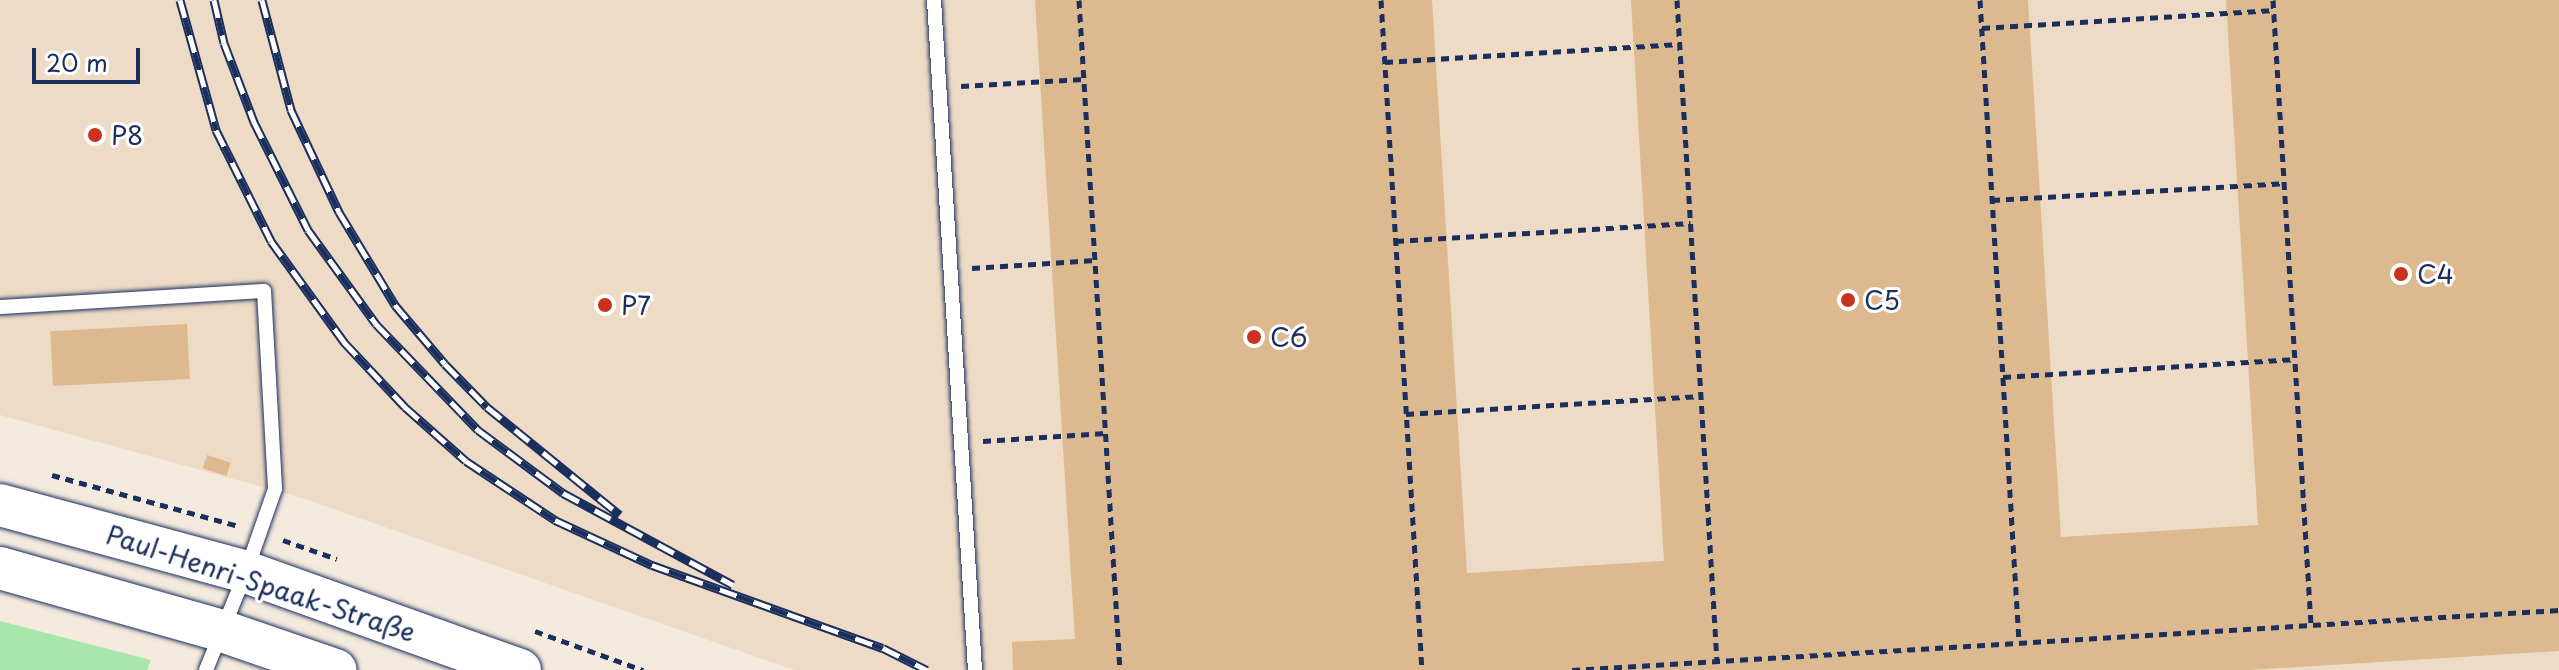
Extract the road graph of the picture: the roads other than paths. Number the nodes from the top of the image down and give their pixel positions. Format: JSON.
{"nodes":[{"id":1,"x":934,"y":0,"type":"edge"},
{"id":2,"x":0,"y":307,"type":"edge"},
{"id":3,"x":0,"y":505,"type":"edge"},
{"id":4,"x":0,"y":568,"type":"edge"},
{"id":5,"x":246,"y":572,"type":"junction"},
{"id":6,"x":222,"y":631,"type":"junction"},
{"id":7,"x":206,"y":670,"type":"edge"},
{"id":8,"x":335,"y":670,"type":"edge"},
{"id":9,"x":520,"y":670,"type":"edge"},
{"id":10,"x":975,"y":670,"type":"edge"}],
"edges":[{"from":1,"to":10,"type":"lane"},
{"from":2,"to":5,"type":"lane"},
{"from":3,"to":5,"type":"main road","name":"Paul-Henri-Spaak-Straße"},
{"from":4,"to":6,"type":"main road"},
{"from":5,"to":6,"type":"lane"},
{"from":5,"to":9,"type":"main road","name":"Paul-Henri-Spaak-Straße"},
{"from":6,"to":7,"type":"lane"},
{"from":6,"to":8,"type":"main road"}]}
